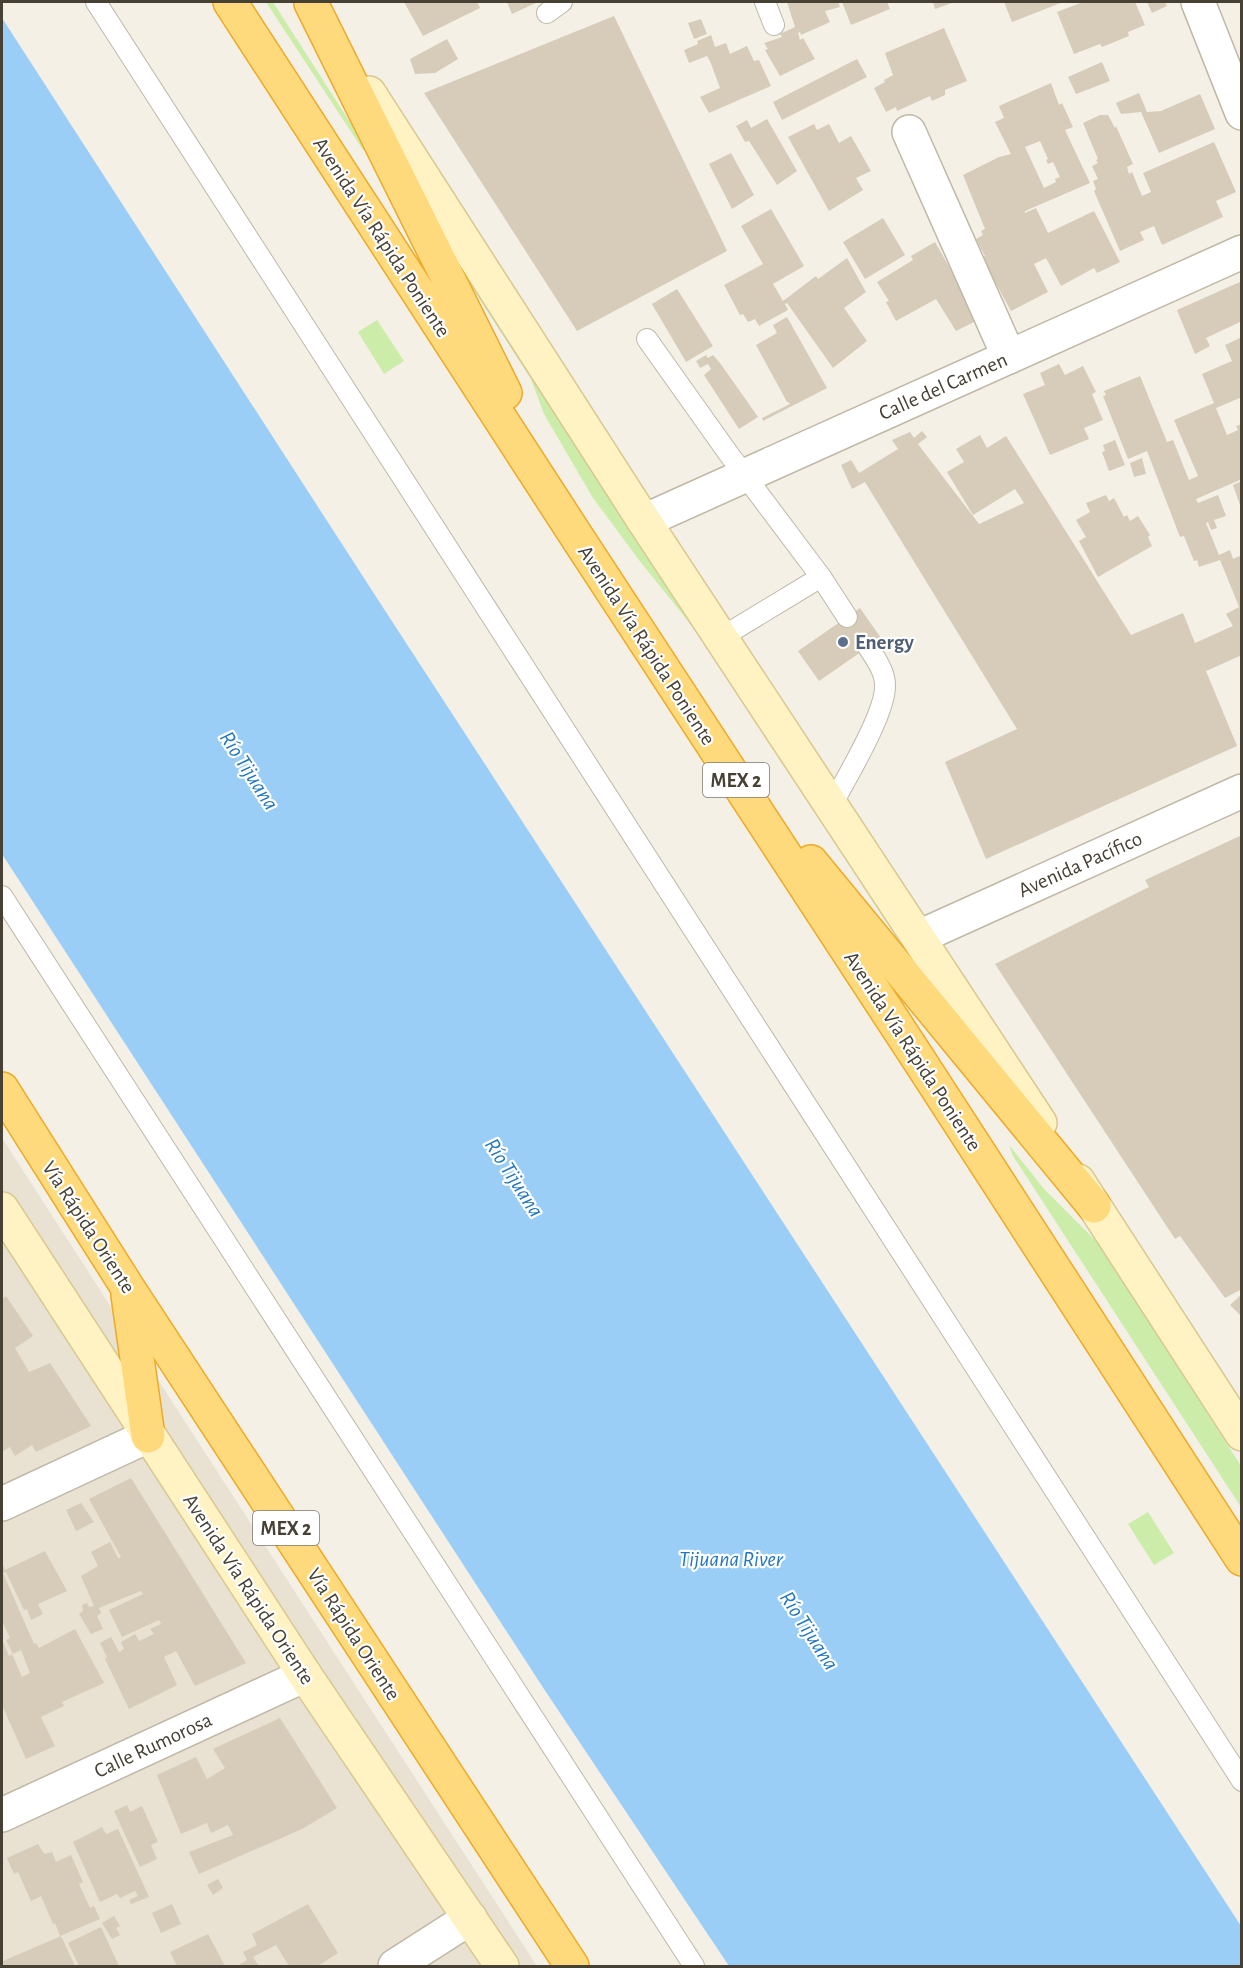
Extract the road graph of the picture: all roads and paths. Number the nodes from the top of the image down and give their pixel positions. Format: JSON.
{"nodes":[{"id":1,"x":96,"y":2,"type":"edge"},
{"id":2,"x":230,"y":2,"type":"edge"},
{"id":3,"x":310,"y":2,"type":"edge"},
{"id":4,"x":765,"y":2,"type":"edge"},
{"id":5,"x":1198,"y":2,"type":"edge"},
{"id":6,"x":774,"y":25,"type":"dead end"},
{"id":7,"x":1242,"y":113,"type":"edge"},
{"id":8,"x":909,"y":132,"type":"dead end"},
{"id":9,"x":1242,"y":252,"type":"edge"},
{"id":10,"x":647,"y":339,"type":"dead end"},
{"id":11,"x":1009,"y":357,"type":"junction"},
{"id":12,"x":744,"y":475,"type":"junction"},
{"id":13,"x":644,"y":521,"type":"junction"},
{"id":14,"x":575,"y":534,"type":"junction"},
{"id":15,"x":821,"y":577,"type":"junction"},
{"id":16,"x":847,"y":617,"type":"dead end"},
{"id":17,"x":722,"y":637,"type":"junction"},
{"id":18,"x":868,"y":647,"type":"dead end"},
{"id":19,"x":700,"y":726,"type":"junction"},
{"id":20,"x":1242,"y":791,"type":"edge"},
{"id":21,"x":832,"y":805,"type":"junction"},
{"id":22,"x":2,"y":896,"type":"edge"},
{"id":23,"x":919,"y":937,"type":"junction"},
{"id":24,"x":2,"y":1089,"type":"edge"},
{"id":25,"x":1094,"y":1206,"type":"junction"},
{"id":26,"x":2,"y":1209,"type":"edge"},
{"id":27,"x":126,"y":1285,"type":"junction"},
{"id":28,"x":1242,"y":1434,"type":"edge"},
{"id":29,"x":148,"y":1436,"type":"junction"},
{"id":30,"x":2,"y":1504,"type":"edge"},
{"id":31,"x":1242,"y":1559,"type":"edge"},
{"id":32,"x":305,"y":1675,"type":"junction"},
{"id":33,"x":1242,"y":1781,"type":"edge"},
{"id":34,"x":2,"y":1815,"type":"edge"},
{"id":35,"x":470,"y":1917,"type":"junction"},
{"id":36,"x":395,"y":1966,"type":"edge"},
{"id":37,"x":502,"y":1966,"type":"edge"},
{"id":38,"x":572,"y":1966,"type":"edge"},
{"id":39,"x":694,"y":1966,"type":"edge"}],
"edges":[{"from":1,"to":33,"type":"lane"},
{"from":2,"to":14,"type":"highway","name":"Avenida Vía Rápida Poniente","number":"MEX 2"},
{"from":3,"to":13,"type":"main road"},
{"from":3,"to":14,"type":"highway"},
{"from":4,"to":6,"type":"lane"},
{"from":5,"to":7,"type":"street"},
{"from":8,"to":11,"type":"street"},
{"from":9,"to":11,"type":"street","name":"Calle del Carmen"},
{"from":10,"to":12,"type":"lane"},
{"from":11,"to":12,"type":"street","name":"Calle del Carmen"},
{"from":12,"to":13,"type":"street","name":"Calle del Carmen"},
{"from":12,"to":15,"type":"lane"},
{"from":13,"to":17,"type":"main road"},
{"from":14,"to":19,"type":"highway","name":"Avenida Vía Rápida Poniente","number":"MEX 2"},
{"from":15,"to":16,"type":"lane"},
{"from":15,"to":17,"type":"lane"},
{"from":17,"to":21,"type":"main road"},
{"from":18,"to":21,"type":"lane"},
{"from":19,"to":25,"type":"highway"},
{"from":19,"to":31,"type":"highway","name":"Avenida Vía Rápida Poniente","number":"MEX 2"},
{"from":20,"to":23,"type":"street","name":"Avenida Pacífico"},
{"from":21,"to":23,"type":"main road"},
{"from":22,"to":39,"type":"lane"},
{"from":23,"to":25,"type":"main road"},
{"from":24,"to":27,"type":"highway","name":"Vía Rápida Oriente","number":"MEX 2"},
{"from":25,"to":28,"type":"main road"},
{"from":26,"to":29,"type":"main road","name":"Avenida Vía Rápida Oriente"},
{"from":27,"to":29,"type":"highway"},
{"from":27,"to":38,"type":"highway","name":"Vía Rápida Oriente","number":"MEX 2"},
{"from":29,"to":30,"type":"street"},
{"from":29,"to":32,"type":"main road","name":"Avenida Vía Rápida Oriente"},
{"from":32,"to":34,"type":"street","name":"Calle Rumorosa"},
{"from":32,"to":35,"type":"main road","name":"Avenida Vía Rápida Oriente"},
{"from":35,"to":36,"type":"street"},
{"from":35,"to":37,"type":"main road","name":"Avenida Vía Rápida Oriente"}]}
